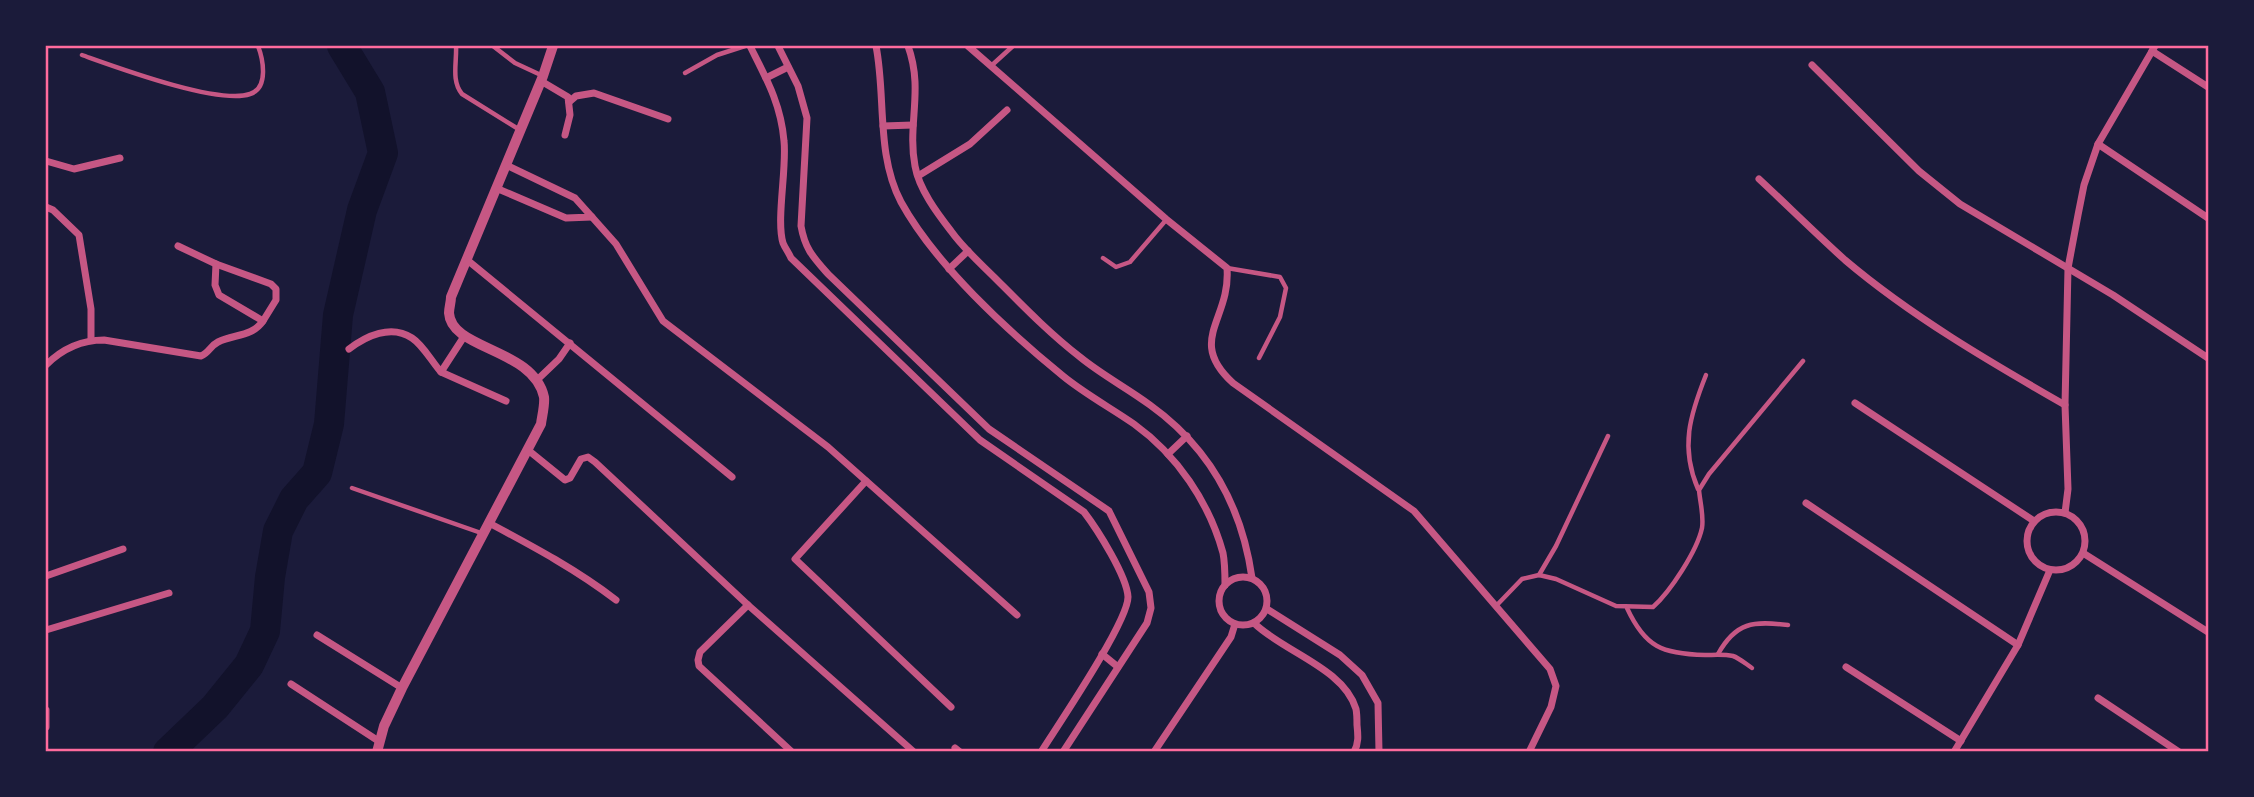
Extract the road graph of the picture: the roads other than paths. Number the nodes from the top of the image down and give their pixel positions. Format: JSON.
{"nodes":[{"id":1,"x":258,"y":46,"type":"edge"},
{"id":2,"x":456,"y":46,"type":"edge"},
{"id":3,"x":493,"y":46,"type":"edge"},
{"id":4,"x":553,"y":46,"type":"edge"},
{"id":5,"x":747,"y":46,"type":"edge"},
{"id":6,"x":778,"y":46,"type":"edge"},
{"id":7,"x":876,"y":46,"type":"edge"},
{"id":8,"x":908,"y":46,"type":"edge"},
{"id":9,"x":968,"y":46,"type":"edge"},
{"id":10,"x":1013,"y":46,"type":"edge"},
{"id":11,"x":2154,"y":48,"type":"edge"},
{"id":12,"x":82,"y":55,"type":"dead end"},
{"id":13,"x":1812,"y":65,"type":"dead end"},
{"id":14,"x":991,"y":66,"type":"junction"},
{"id":15,"x":788,"y":67,"type":"junction"},
{"id":16,"x":685,"y":73,"type":"dead end"},
{"id":17,"x":766,"y":78,"type":"junction"},
{"id":18,"x":542,"y":79,"type":"junction"},
{"id":19,"x":2208,"y":87,"type":"edge"},
{"id":20,"x":569,"y":102,"type":"junction"},
{"id":21,"x":1007,"y":110,"type":"dead end"},
{"id":22,"x":668,"y":119,"type":"dead end"},
{"id":23,"x":913,"y":125,"type":"junction"},
{"id":24,"x":883,"y":126,"type":"junction"},
{"id":25,"x":521,"y":131,"type":"junction"},
{"id":26,"x":565,"y":135,"type":"dead end"},
{"id":27,"x":2098,"y":144,"type":"junction"},
{"id":28,"x":121,"y":158,"type":"dead end"},
{"id":29,"x":46,"y":161,"type":"edge"},
{"id":30,"x":506,"y":165,"type":"junction"},
{"id":31,"x":918,"y":176,"type":"junction"},
{"id":32,"x":1759,"y":179,"type":"dead end"},
{"id":33,"x":496,"y":188,"type":"junction"},
{"id":34,"x":46,"y":207,"type":"edge"},
{"id":35,"x":592,"y":217,"type":"junction"},
{"id":36,"x":2208,"y":218,"type":"edge"},
{"id":37,"x":1166,"y":219,"type":"junction"},
{"id":38,"x":178,"y":246,"type":"dead end"},
{"id":39,"x":968,"y":251,"type":"junction"},
{"id":40,"x":1103,"y":258,"type":"dead end"},
{"id":41,"x":466,"y":259,"type":"junction"},
{"id":42,"x":216,"y":264,"type":"junction"},
{"id":43,"x":1227,"y":268,"type":"junction"},
{"id":44,"x":2068,"y":268,"type":"junction"},
{"id":45,"x":950,"y":269,"type":"junction"},
{"id":46,"x":828,"y":274,"type":"junction"},
{"id":47,"x":818,"y":285,"type":"junction"},
{"id":48,"x":263,"y":321,"type":"junction"},
{"id":49,"x":465,"y":335,"type":"junction"},
{"id":50,"x":92,"y":340,"type":"junction"},
{"id":51,"x":570,"y":343,"type":"junction"},
{"id":52,"x":349,"y":349,"type":"dead end"},
{"id":53,"x":1259,"y":358,"type":"dead end"},
{"id":54,"x":2208,"y":358,"type":"edge"},
{"id":55,"x":1803,"y":361,"type":"dead end"},
{"id":56,"x":46,"y":365,"type":"edge"},
{"id":57,"x":441,"y":372,"type":"junction"},
{"id":58,"x":1706,"y":375,"type":"dead end"},
{"id":59,"x":536,"y":381,"type":"junction"},
{"id":60,"x":506,"y":401,"type":"dead end"},
{"id":61,"x":1855,"y":404,"type":"dead end"},
{"id":62,"x":2065,"y":405,"type":"junction"},
{"id":63,"x":1187,"y":436,"type":"junction"},
{"id":64,"x":1608,"y":436,"type":"dead end"},
{"id":65,"x":528,"y":450,"type":"junction"},
{"id":66,"x":1168,"y":454,"type":"junction"},
{"id":67,"x":1031,"y":459,"type":"junction"},
{"id":68,"x":1022,"y":471,"type":"junction"},
{"id":69,"x":732,"y":477,"type":"dead end"},
{"id":70,"x":866,"y":481,"type":"junction"},
{"id":71,"x":352,"y":488,"type":"dead end"},
{"id":72,"x":1699,"y":490,"type":"junction"},
{"id":73,"x":1806,"y":503,"type":"dead end"},
{"id":74,"x":2066,"y":513,"type":"junction"},
{"id":75,"x":2034,"y":521,"type":"junction"},
{"id":76,"x":488,"y":529,"type":"junction"},
{"id":77,"x":123,"y":549,"type":"dead end"},
{"id":78,"x":2083,"y":553,"type":"junction"},
{"id":79,"x":2050,"y":570,"type":"junction"},
{"id":80,"x":1539,"y":575,"type":"junction"},
{"id":81,"x":46,"y":576,"type":"edge"},
{"id":82,"x":1252,"y":578,"type":"junction"},
{"id":83,"x":1225,"y":584,"type":"junction"},
{"id":84,"x":169,"y":593,"type":"dead end"},
{"id":85,"x":616,"y":600,"type":"dead end"},
{"id":86,"x":748,"y":605,"type":"junction"},
{"id":87,"x":1496,"y":606,"type":"junction"},
{"id":88,"x":1627,"y":608,"type":"junction"},
{"id":89,"x":1266,"y":609,"type":"junction"},
{"id":90,"x":1017,"y":615,"type":"dead end"},
{"id":91,"x":1254,"y":623,"type":"junction"},
{"id":92,"x":1235,"y":624,"type":"junction"},
{"id":93,"x":1788,"y":625,"type":"dead end"},
{"id":94,"x":46,"y":630,"type":"edge"},
{"id":95,"x":2208,"y":632,"type":"edge"},
{"id":96,"x":317,"y":635,"type":"dead end"},
{"id":97,"x":2018,"y":645,"type":"junction"},
{"id":98,"x":1102,"y":654,"type":"junction"},
{"id":99,"x":1718,"y":654,"type":"junction"},
{"id":100,"x":1118,"y":667,"type":"junction"},
{"id":101,"x":1846,"y":667,"type":"dead end"},
{"id":102,"x":1752,"y":668,"type":"dead end"},
{"id":103,"x":291,"y":684,"type":"dead end"},
{"id":104,"x":402,"y":688,"type":"junction"},
{"id":105,"x":2098,"y":698,"type":"dead end"},
{"id":106,"x":951,"y":707,"type":"dead end"},
{"id":107,"x":46,"y":710,"type":"edge"},
{"id":108,"x":46,"y":727,"type":"edge"},
{"id":109,"x":1961,"y":741,"type":"junction"},
{"id":110,"x":379,"y":747,"type":"edge"},
{"id":111,"x":792,"y":751,"type":"edge"},
{"id":112,"x":914,"y":751,"type":"edge"},
{"id":113,"x":1041,"y":751,"type":"edge"},
{"id":114,"x":1063,"y":751,"type":"edge"},
{"id":115,"x":1154,"y":751,"type":"edge"},
{"id":116,"x":1354,"y":751,"type":"edge"},
{"id":117,"x":1379,"y":751,"type":"edge"},
{"id":118,"x":1529,"y":751,"type":"edge"},
{"id":119,"x":1954,"y":751,"type":"edge"},
{"id":120,"x":2179,"y":751,"type":"edge"}],
"edges":[{"from":1,"to":12,"type":"lane"},
{"from":2,"to":25,"type":"lane"},
{"from":3,"to":18,"type":"lane"},
{"from":4,"to":18,"type":"street"},
{"from":5,"to":16,"type":"lane"},
{"from":5,"to":17,"type":"street"},
{"from":6,"to":15,"type":"street"},
{"from":7,"to":24,"type":"street"},
{"from":8,"to":23,"type":"street"},
{"from":9,"to":14,"type":"street"},
{"from":10,"to":14,"type":"lane"},
{"from":11,"to":19,"type":"street"},
{"from":11,"to":27,"type":"street"},
{"from":13,"to":44,"type":"street"},
{"from":14,"to":37,"type":"street"},
{"from":15,"to":17,"type":"street"},
{"from":15,"to":46,"type":"street"},
{"from":17,"to":47,"type":"street"},
{"from":18,"to":20,"type":"street"},
{"from":18,"to":25,"type":"street"},
{"from":20,"to":22,"type":"street"},
{"from":20,"to":26,"type":"street"},
{"from":21,"to":31,"type":"street"},
{"from":23,"to":24,"type":"street"},
{"from":23,"to":31,"type":"street"},
{"from":24,"to":45,"type":"street"},
{"from":25,"to":30,"type":"street"},
{"from":27,"to":36,"type":"street"},
{"from":27,"to":44,"type":"street"},
{"from":28,"to":29,"type":"street"},
{"from":30,"to":33,"type":"street"},
{"from":30,"to":35,"type":"street"},
{"from":31,"to":39,"type":"street"},
{"from":32,"to":62,"type":"street"},
{"from":33,"to":35,"type":"street"},
{"from":33,"to":41,"type":"street"},
{"from":34,"to":50,"type":"street"},
{"from":35,"to":70,"type":"street"},
{"from":37,"to":40,"type":"lane"},
{"from":37,"to":43,"type":"street"},
{"from":38,"to":42,"type":"street"},
{"from":39,"to":45,"type":"street"},
{"from":39,"to":63,"type":"street"},
{"from":41,"to":49,"type":"street"},
{"from":41,"to":51,"type":"street"},
{"from":42,"to":48,"type":"street"},
{"from":42,"to":48,"type":"street"},
{"from":43,"to":53,"type":"lane"},
{"from":43,"to":87,"type":"street"},
{"from":44,"to":54,"type":"street"},
{"from":44,"to":62,"type":"street"},
{"from":45,"to":66,"type":"street"},
{"from":46,"to":47,"type":"street"},
{"from":46,"to":67,"type":"street"},
{"from":47,"to":68,"type":"street"},
{"from":48,"to":50,"type":"street"},
{"from":49,"to":57,"type":"street"},
{"from":49,"to":59,"type":"street"},
{"from":50,"to":56,"type":"street"},
{"from":51,"to":59,"type":"street"},
{"from":51,"to":69,"type":"street"},
{"from":52,"to":57,"type":"street"},
{"from":55,"to":72,"type":"lane"},
{"from":57,"to":60,"type":"street"},
{"from":58,"to":72,"type":"lane"},
{"from":59,"to":65,"type":"street"},
{"from":61,"to":75,"type":"street"},
{"from":62,"to":74,"type":"street"},
{"from":63,"to":66,"type":"street"},
{"from":63,"to":82,"type":"street"},
{"from":64,"to":80,"type":"lane"},
{"from":65,"to":76,"type":"street"},
{"from":65,"to":86,"type":"street"},
{"from":66,"to":83,"type":"street"},
{"from":67,"to":68,"type":"street"},
{"from":67,"to":100,"type":"street"},
{"from":68,"to":98,"type":"street"},
{"from":70,"to":90,"type":"street"},
{"from":70,"to":106,"type":"street"},
{"from":71,"to":76,"type":"lane"},
{"from":72,"to":88,"type":"lane"},
{"from":73,"to":97,"type":"street"},
{"from":74,"to":75,"type":"street"},
{"from":74,"to":78,"type":"street"},
{"from":75,"to":79,"type":"street"},
{"from":76,"to":85,"type":"street"},
{"from":76,"to":104,"type":"street"},
{"from":77,"to":81,"type":"street"},
{"from":78,"to":79,"type":"street"},
{"from":78,"to":95,"type":"street"},
{"from":79,"to":97,"type":"street"},
{"from":80,"to":87,"type":"lane"},
{"from":80,"to":88,"type":"lane"},
{"from":82,"to":83,"type":"street"},
{"from":82,"to":89,"type":"street"},
{"from":83,"to":92,"type":"street"},
{"from":84,"to":94,"type":"street"},
{"from":86,"to":111,"type":"street"},
{"from":86,"to":112,"type":"street"},
{"from":87,"to":118,"type":"street"},
{"from":88,"to":99,"type":"lane"},
{"from":89,"to":91,"type":"street"},
{"from":89,"to":117,"type":"street"},
{"from":91,"to":92,"type":"street"},
{"from":91,"to":116,"type":"street"},
{"from":92,"to":115,"type":"street"},
{"from":93,"to":99,"type":"lane"},
{"from":96,"to":104,"type":"street"},
{"from":97,"to":109,"type":"street"},
{"from":98,"to":100,"type":"street"},
{"from":98,"to":113,"type":"street"},
{"from":99,"to":102,"type":"lane"},
{"from":100,"to":114,"type":"street"},
{"from":101,"to":109,"type":"street"},
{"from":103,"to":110,"type":"street"},
{"from":104,"to":110,"type":"street"},
{"from":105,"to":120,"type":"street"},
{"from":107,"to":108,"type":"street"},
{"from":109,"to":119,"type":"street"}]}
